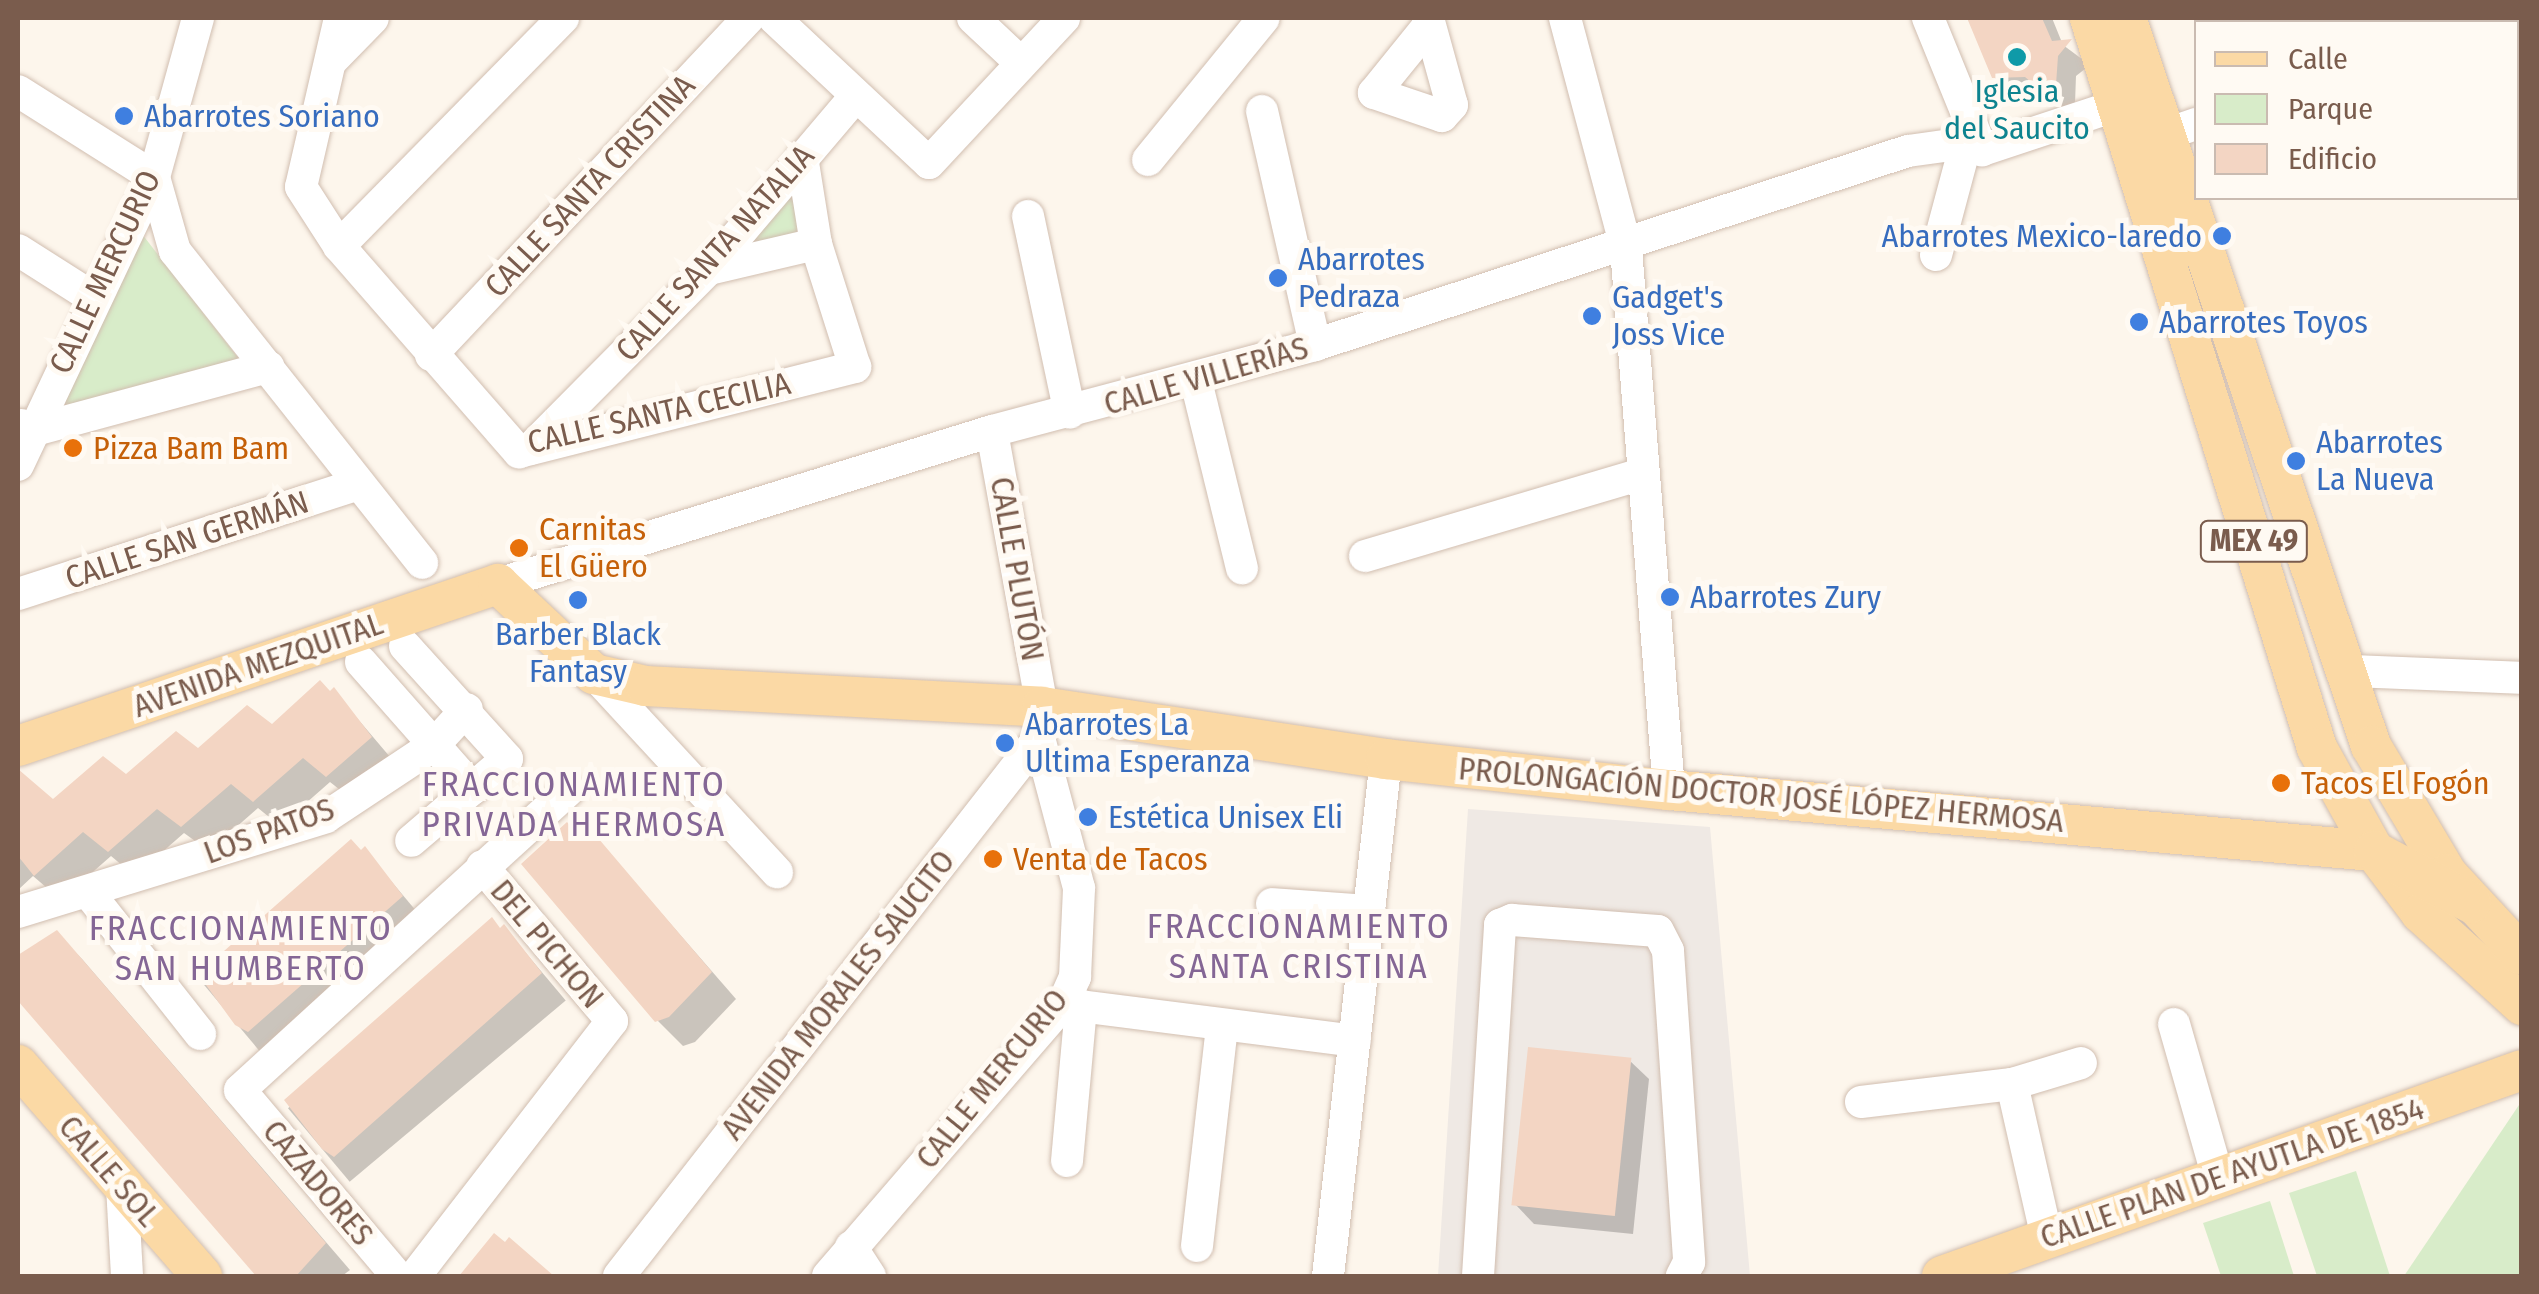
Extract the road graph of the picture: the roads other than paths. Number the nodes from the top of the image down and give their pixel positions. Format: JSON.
{"nodes":[{"id":1,"x":340,"y":18,"type":"edge"},
{"id":2,"x":373,"y":18,"type":"edge"},
{"id":3,"x":563,"y":18,"type":"edge"},
{"id":4,"x":749,"y":18,"type":"edge"},
{"id":5,"x":774,"y":18,"type":"edge"},
{"id":6,"x":973,"y":18,"type":"edge"},
{"id":7,"x":1064,"y":18,"type":"edge"},
{"id":8,"x":1264,"y":18,"type":"edge"},
{"id":9,"x":1565,"y":18,"type":"edge"},
{"id":10,"x":1928,"y":18,"type":"edge"},
{"id":11,"x":2090,"y":18,"type":"edge"},
{"id":12,"x":2126,"y":18,"type":"edge"},
{"id":13,"x":188,"y":22,"type":"edge"},
{"id":14,"x":333,"y":58,"type":"junction"},
{"id":15,"x":1021,"y":63,"type":"junction"},
{"id":16,"x":18,"y":91,"type":"edge"},
{"id":17,"x":855,"y":97,"type":"junction"},
{"id":18,"x":2120,"y":104,"type":"junction"},
{"id":19,"x":1262,"y":111,"type":"dead end"},
{"id":20,"x":2182,"y":129,"type":"edge"},
{"id":21,"x":1974,"y":146,"type":"junction"},
{"id":22,"x":802,"y":157,"type":"junction"},
{"id":23,"x":1148,"y":160,"type":"dead end"},
{"id":24,"x":2194,"y":168,"type":"edge"},
{"id":25,"x":154,"y":177,"type":"junction"},
{"id":26,"x":2204,"y":200,"type":"edge"},
{"id":27,"x":1028,"y":216,"type":"dead end"},
{"id":28,"x":816,"y":244,"type":"junction"},
{"id":29,"x":339,"y":246,"type":"junction"},
{"id":30,"x":1626,"y":248,"type":"junction"},
{"id":31,"x":18,"y":250,"type":"edge"},
{"id":32,"x":1936,"y":255,"type":"dead end"},
{"id":33,"x":709,"y":269,"type":"junction"},
{"id":34,"x":92,"y":296,"type":"junction"},
{"id":35,"x":1316,"y":346,"type":"junction"},
{"id":36,"x":431,"y":355,"type":"junction"},
{"id":37,"x":269,"y":367,"type":"junction"},
{"id":38,"x":1196,"y":381,"type":"junction"},
{"id":39,"x":1070,"y":413,"type":"junction"},
{"id":40,"x":24,"y":427,"type":"edge"},
{"id":41,"x":992,"y":431,"type":"junction"},
{"id":42,"x":530,"y":450,"type":"junction"},
{"id":43,"x":18,"y":465,"type":"edge"},
{"id":44,"x":1642,"y":474,"type":"junction"},
{"id":45,"x":356,"y":485,"type":"junction"},
{"id":46,"x":1365,"y":556,"type":"dead end"},
{"id":47,"x":422,"y":563,"type":"dead end"},
{"id":48,"x":1242,"y":568,"type":"dead end"},
{"id":49,"x":498,"y":584,"type":"junction"},
{"id":50,"x":18,"y":594,"type":"edge"},
{"id":51,"x":405,"y":646,"type":"dead end"},
{"id":52,"x":361,"y":662,"type":"dead end"},
{"id":53,"x":2350,"y":671,"type":"junction"},
{"id":54,"x":594,"y":674,"type":"junction"},
{"id":55,"x":2522,"y":678,"type":"edge"},
{"id":56,"x":467,"y":709,"type":"junction"},
{"id":57,"x":1040,"y":722,"type":"junction"},
{"id":58,"x":18,"y":746,"type":"edge"},
{"id":59,"x":433,"y":746,"type":"junction"},
{"id":60,"x":1386,"y":759,"type":"junction"},
{"id":61,"x":473,"y":789,"type":"junction"},
{"id":62,"x":1669,"y":790,"type":"junction"},
{"id":63,"x":568,"y":791,"type":"dead end"},
{"id":64,"x":411,"y":841,"type":"dead end"},
{"id":65,"x":2374,"y":851,"type":"junction"},
{"id":66,"x":482,"y":866,"type":"junction"},
{"id":67,"x":776,"y":872,"type":"dead end"},
{"id":68,"x":88,"y":892,"type":"junction"},
{"id":69,"x":1272,"y":904,"type":"dead end"},
{"id":70,"x":1370,"y":911,"type":"junction"},
{"id":71,"x":18,"y":912,"type":"edge"},
{"id":72,"x":2502,"y":929,"type":"edge"},
{"id":73,"x":1072,"y":1005,"type":"junction"},
{"id":74,"x":2522,"y":1006,"type":"edge"},
{"id":75,"x":2174,"y":1024,"type":"dead end"},
{"id":76,"x":1222,"y":1025,"type":"junction"},
{"id":77,"x":200,"y":1034,"type":"dead end"},
{"id":78,"x":1355,"y":1041,"type":"junction"},
{"id":79,"x":2081,"y":1063,"type":"dead end"},
{"id":80,"x":18,"y":1065,"type":"edge"},
{"id":81,"x":2522,"y":1070,"type":"edge"},
{"id":82,"x":2012,"y":1084,"type":"junction"},
{"id":83,"x":1861,"y":1102,"type":"dead end"},
{"id":84,"x":1067,"y":1161,"type":"dead end"},
{"id":85,"x":2218,"y":1177,"type":"junction"},
{"id":86,"x":122,"y":1186,"type":"junction"},
{"id":87,"x":2047,"y":1238,"type":"junction"},
{"id":88,"x":851,"y":1246,"type":"junction"},
{"id":89,"x":1197,"y":1246,"type":"dead end"},
{"id":90,"x":127,"y":1276,"type":"edge"},
{"id":91,"x":202,"y":1276,"type":"edge"},
{"id":92,"x":397,"y":1276,"type":"edge"},
{"id":93,"x":414,"y":1276,"type":"edge"},
{"id":94,"x":618,"y":1276,"type":"edge"},
{"id":95,"x":828,"y":1276,"type":"edge"},
{"id":96,"x":870,"y":1276,"type":"edge"},
{"id":97,"x":1328,"y":1276,"type":"edge"},
{"id":98,"x":1478,"y":1276,"type":"edge"},
{"id":99,"x":1682,"y":1276,"type":"edge"},
{"id":100,"x":1942,"y":1276,"type":"edge"}],
"edges":[{"from":1,"to":14,"type":"street","name":"CALLE SANTA CECILIA"},
{"from":2,"to":14,"type":"street"},
{"from":3,"to":29,"type":"street"},
{"from":4,"to":36,"type":"street","name":"CALLE SANTA CRISTINA"},
{"from":5,"to":17,"type":"street"},
{"from":6,"to":15,"type":"street"},
{"from":7,"to":15,"type":"street"},
{"from":8,"to":23,"type":"street"},
{"from":9,"to":30,"type":"street"},
{"from":10,"to":21,"type":"street"},
{"from":11,"to":18,"type":"main road","number":"MEX 49"},
{"from":12,"to":20,"type":"main road","number":"MEX 49"},
{"from":13,"to":25,"type":"street","name":"CALLE MERCURIO"},
{"from":14,"to":29,"type":"street","name":"CALLE SANTA CECILIA"},
{"from":15,"to":17,"type":"street"},
{"from":16,"to":25,"type":"street"},
{"from":17,"to":22,"type":"street","name":"CALLE SANTA NATALIA"},
{"from":18,"to":21,"type":"street","name":"CALLE VILLERÍAS"},
{"from":18,"to":65,"type":"main road","number":"MEX 49"},
{"from":19,"to":35,"type":"street"},
{"from":20,"to":24,"type":"main road","number":"MEX 49"},
{"from":21,"to":30,"type":"street","name":"CALLE VILLERÍAS"},
{"from":21,"to":32,"type":"street"},
{"from":22,"to":28,"type":"street","name":"CALLE SANTA CECILIA"},
{"from":22,"to":33,"type":"street","name":"CALLE SANTA NATALIA"},
{"from":25,"to":34,"type":"street","name":"CALLE MERCURIO"},
{"from":25,"to":37,"type":"street"},
{"from":26,"to":53,"type":"main road","number":"MEX 49"},
{"from":27,"to":39,"type":"street"},
{"from":28,"to":33,"type":"street"},
{"from":28,"to":42,"type":"street","name":"CALLE SANTA CECILIA"},
{"from":29,"to":36,"type":"street","name":"CALLE SANTA CECILIA"},
{"from":30,"to":35,"type":"street","name":"CALLE VILLERÍAS"},
{"from":30,"to":44,"type":"street"},
{"from":31,"to":34,"type":"street"},
{"from":33,"to":42,"type":"street","name":"CALLE SANTA NATALIA"},
{"from":34,"to":40,"type":"street","name":"CALLE MERCURIO"},
{"from":35,"to":38,"type":"street","name":"CALLE VILLERÍAS"},
{"from":36,"to":42,"type":"street","name":"CALLE SANTA CECILIA"},
{"from":37,"to":40,"type":"street"},
{"from":37,"to":45,"type":"street"},
{"from":38,"to":39,"type":"street","name":"CALLE VILLERÍAS"},
{"from":38,"to":48,"type":"street"},
{"from":39,"to":41,"type":"street","name":"CALLE VILLERÍAS"},
{"from":40,"to":43,"type":"street","name":"CALLE MERCURIO"},
{"from":41,"to":49,"type":"street","name":"CALLE VILLERÍAS"},
{"from":41,"to":57,"type":"street","name":"CALLE PLUTÓN"},
{"from":44,"to":46,"type":"street"},
{"from":44,"to":62,"type":"street"},
{"from":45,"to":47,"type":"street"},
{"from":45,"to":50,"type":"street","name":"CALLE SAN GERMÁN"},
{"from":49,"to":54,"type":"main road"},
{"from":49,"to":58,"type":"main road","name":"AVENIDA MEZQUITAL"},
{"from":51,"to":56,"type":"street"},
{"from":52,"to":59,"type":"street"},
{"from":53,"to":55,"type":"street"},
{"from":53,"to":72,"type":"main road","number":"MEX 49"},
{"from":54,"to":57,"type":"main road","name":"PROLONGACIÓN DOCTOR JOSÉ LÓPEZ HERMOSA"},
{"from":54,"to":67,"type":"street"},
{"from":56,"to":59,"type":"street","name":"LOS PATOS"},
{"from":56,"to":61,"type":"street"},
{"from":57,"to":60,"type":"main road","name":"PROLONGACIÓN DOCTOR JOSÉ LÓPEZ HERMOSA"},
{"from":57,"to":73,"type":"street","name":"CALLE MERCURIO"},
{"from":57,"to":94,"type":"street","name":"AVENIDA MORALES SAUCITO"},
{"from":59,"to":61,"type":"street"},
{"from":59,"to":68,"type":"street","name":"LOS PATOS"},
{"from":60,"to":62,"type":"main road","name":"PROLONGACIÓN DOCTOR JOSÉ LÓPEZ HERMOSA"},
{"from":60,"to":70,"type":"street"},
{"from":61,"to":64,"type":"street"},
{"from":62,"to":65,"type":"main road","name":"PROLONGACIÓN DOCTOR JOSÉ LÓPEZ HERMOSA"},
{"from":63,"to":66,"type":"street"},
{"from":65,"to":72,"type":"main road","name":"PROLONGACIÓN DOCTOR JOSÉ LÓPEZ HERMOSA"},
{"from":65,"to":74,"type":"main road","number":"MEX 49"},
{"from":66,"to":92,"type":"street","name":"CAZADORES"},
{"from":66,"to":93,"type":"street","name":"DEL PICHON"},
{"from":68,"to":71,"type":"street","name":"LOS PATOS"},
{"from":68,"to":77,"type":"street"},
{"from":69,"to":70,"type":"street"},
{"from":70,"to":78,"type":"street"},
{"from":73,"to":76,"type":"street"},
{"from":73,"to":84,"type":"street"},
{"from":73,"to":88,"type":"street","name":"CALLE MERCURIO"},
{"from":75,"to":85,"type":"street"},
{"from":76,"to":78,"type":"street"},
{"from":76,"to":89,"type":"street"},
{"from":78,"to":97,"type":"street"},
{"from":79,"to":82,"type":"street"},
{"from":80,"to":86,"type":"main road","name":"CALLE SOL"},
{"from":81,"to":85,"type":"main road","name":"CALLE PLAN DE AYUTLA DE 1854"},
{"from":82,"to":83,"type":"street"},
{"from":82,"to":87,"type":"street"},
{"from":85,"to":87,"type":"main road","name":"CALLE PLAN DE AYUTLA DE 1854"},
{"from":86,"to":90,"type":"street"},
{"from":86,"to":91,"type":"main road","name":"CALLE SOL"},
{"from":87,"to":100,"type":"main road","name":"CALLE PLAN DE AYUTLA DE 1854"},
{"from":88,"to":95,"type":"street","name":"CALLE MERCURIO"},
{"from":88,"to":96,"type":"street"},
{"from":98,"to":99,"type":"street"}]}
